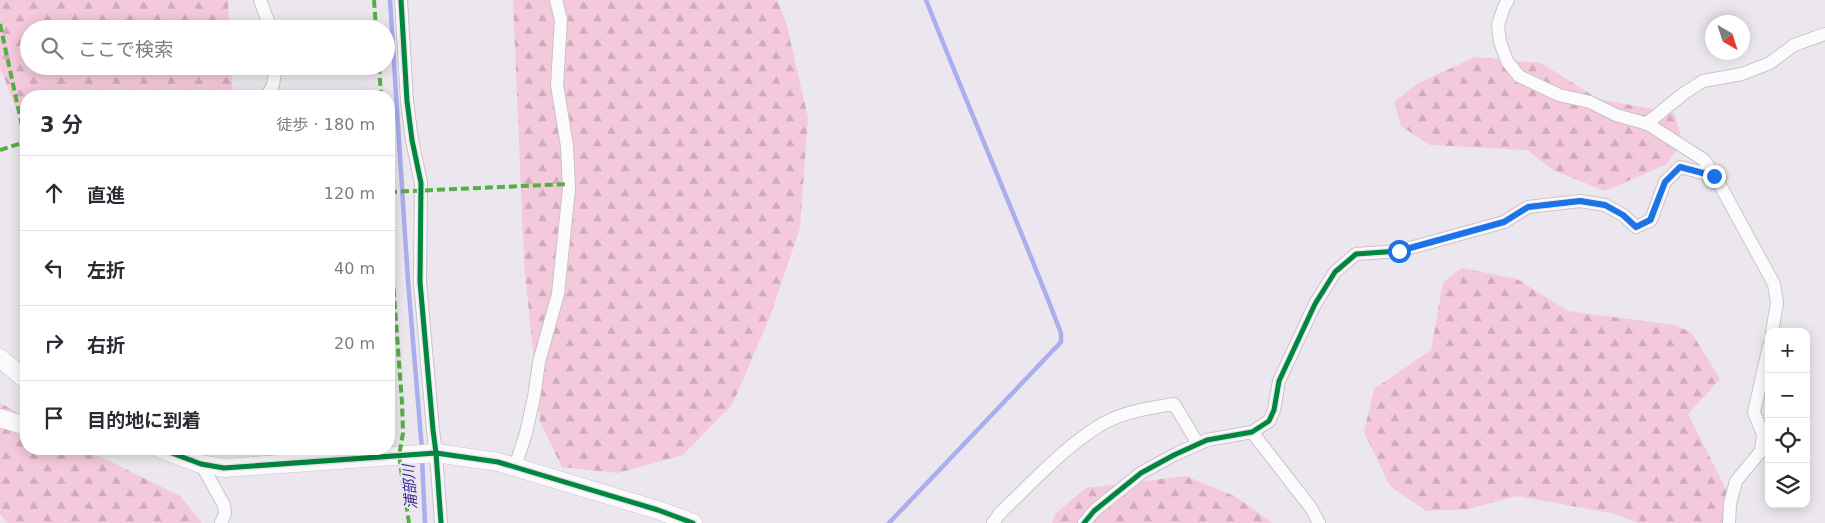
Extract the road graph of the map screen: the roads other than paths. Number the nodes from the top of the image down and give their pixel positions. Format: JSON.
{"nodes":[{"id":1,"x":260,"y":0,"type":"edge"},
{"id":2,"x":401,"y":0,"type":"edge"},
{"id":3,"x":556,"y":0,"type":"edge"},
{"id":4,"x":1508,"y":0,"type":"edge"},
{"id":5,"x":267,"y":20,"type":"edge"},
{"id":6,"x":1825,"y":34,"type":"edge"},
{"id":7,"x":275,"y":75,"type":"edge"},
{"id":8,"x":270,"y":90,"type":"edge"},
{"id":9,"x":1646,"y":124,"type":"junction"},
{"id":10,"x":1714,"y":176,"type":"junction"},
{"id":11,"x":1773,"y":328,"type":"edge"},
{"id":12,"x":0,"y":358,"type":"edge"},
{"id":13,"x":1765,"y":364,"type":"edge"},
{"id":14,"x":20,"y":375,"type":"edge"},
{"id":15,"x":0,"y":418,"type":"edge"},
{"id":16,"x":20,"y":424,"type":"edge"},
{"id":17,"x":1252,"y":432,"type":"junction"},
{"id":18,"x":1198,"y":444,"type":"junction"},
{"id":19,"x":436,"y":453,"type":"junction"},
{"id":20,"x":177,"y":455,"type":"edge"},
{"id":21,"x":202,"y":464,"type":"junction"},
{"id":22,"x":515,"y":467,"type":"junction"},
{"id":23,"x":221,"y":523,"type":"edge"},
{"id":24,"x":440,"y":523,"type":"edge"},
{"id":25,"x":693,"y":523,"type":"edge"},
{"id":26,"x":993,"y":523,"type":"edge"},
{"id":27,"x":1084,"y":523,"type":"edge"},
{"id":28,"x":1319,"y":523,"type":"edge"},
{"id":29,"x":1729,"y":523,"type":"edge"}],
"edges":[{"from":1,"to":5,"type":"street"},
{"from":2,"to":19,"type":"street"},
{"from":3,"to":22,"type":"street"},
{"from":4,"to":9,"type":"street"},
{"from":6,"to":9,"type":"street"},
{"from":7,"to":8,"type":"street"},
{"from":9,"to":10,"type":"street"},
{"from":10,"to":11,"type":"street"},
{"from":10,"to":17,"type":"street"},
{"from":12,"to":14,"type":"street"},
{"from":13,"to":29,"type":"street"},
{"from":15,"to":16,"type":"street"},
{"from":17,"to":18,"type":"street"},
{"from":17,"to":28,"type":"street"},
{"from":18,"to":26,"type":"street"},
{"from":18,"to":27,"type":"street"},
{"from":19,"to":21,"type":"street"},
{"from":19,"to":22,"type":"street"},
{"from":19,"to":24,"type":"street"},
{"from":20,"to":21,"type":"street"},
{"from":21,"to":23,"type":"street"},
{"from":22,"to":25,"type":"street"}]}
